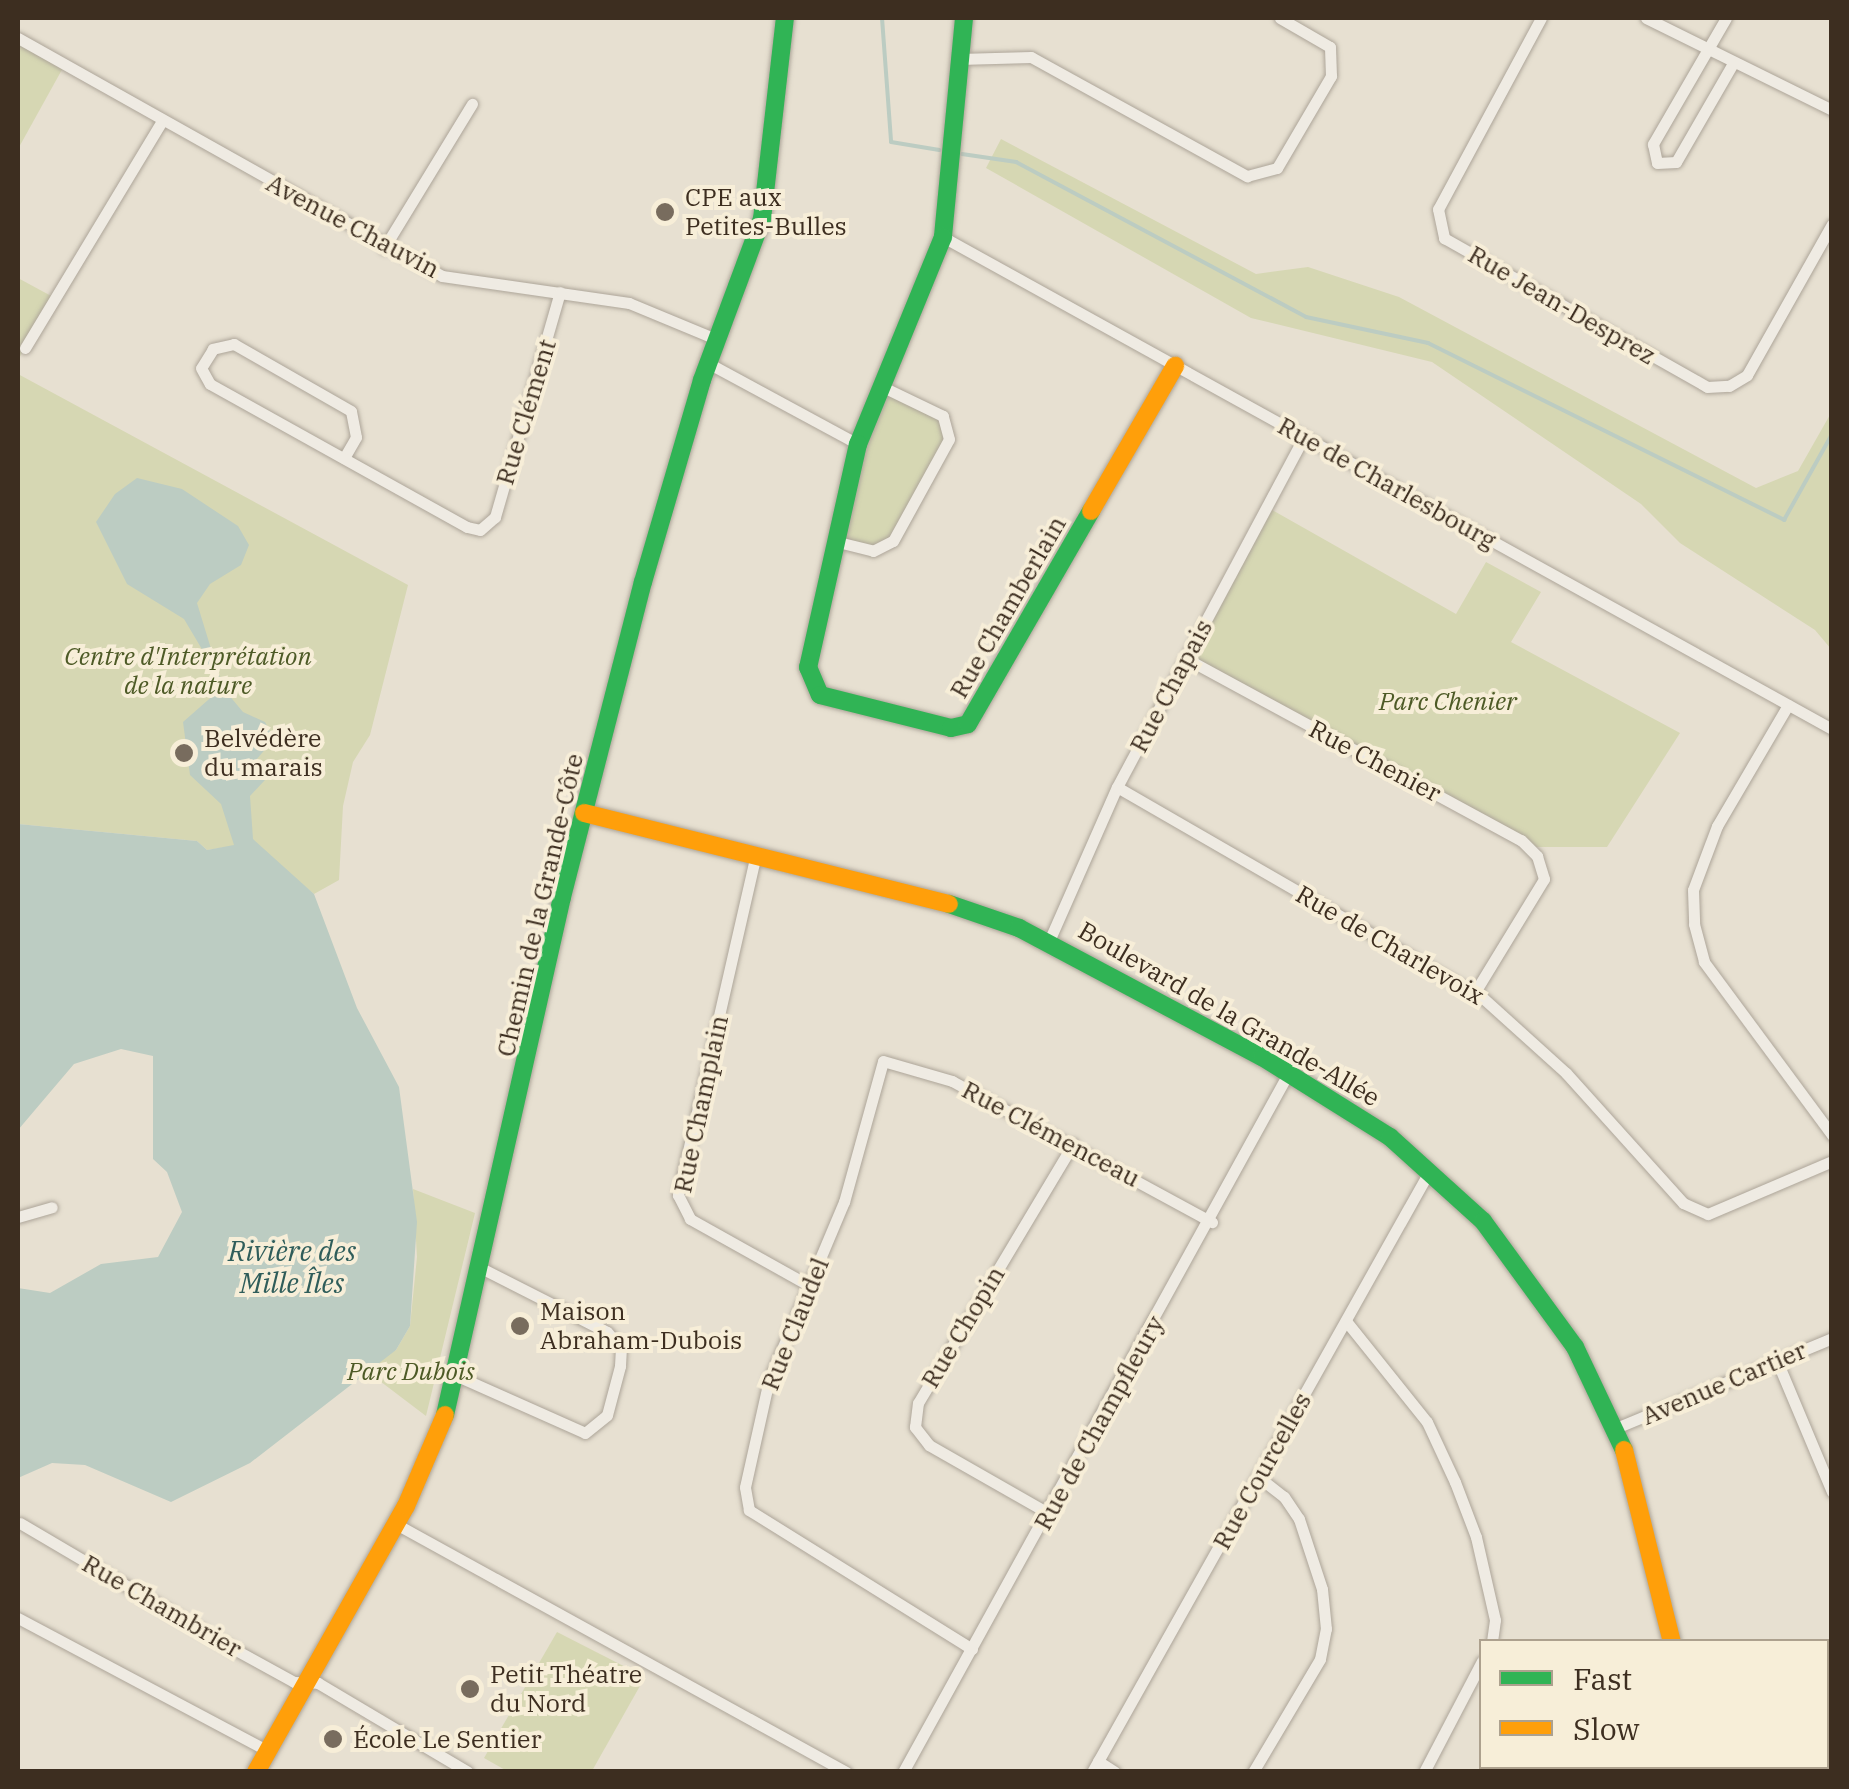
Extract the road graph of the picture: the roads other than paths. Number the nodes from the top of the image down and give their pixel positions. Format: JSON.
{"nodes":[{"id":1,"x":784,"y":18,"type":"edge"},
{"id":2,"x":964,"y":18,"type":"edge"},
{"id":3,"x":1280,"y":18,"type":"edge"},
{"id":4,"x":1541,"y":18,"type":"edge"},
{"id":5,"x":1646,"y":18,"type":"edge"},
{"id":6,"x":1726,"y":18,"type":"edge"},
{"id":7,"x":18,"y":38,"type":"edge"},
{"id":8,"x":1706,"y":52,"type":"junction"},
{"id":9,"x":959,"y":59,"type":"junction"},
{"id":10,"x":1732,"y":65,"type":"junction"},
{"id":11,"x":472,"y":104,"type":"dead end"},
{"id":12,"x":1832,"y":110,"type":"edge"},
{"id":13,"x":162,"y":121,"type":"junction"},
{"id":14,"x":1832,"y":224,"type":"edge"},
{"id":15,"x":943,"y":236,"type":"junction"},
{"id":16,"x":384,"y":248,"type":"junction"},
{"id":17,"x":560,"y":292,"type":"junction"},
{"id":18,"x":716,"y":339,"type":"junction"},
{"id":19,"x":25,"y":348,"type":"dead end"},
{"id":20,"x":708,"y":363,"type":"junction"},
{"id":21,"x":1176,"y":366,"type":"junction"},
{"id":22,"x":884,"y":387,"type":"junction"},
{"id":23,"x":1304,"y":437,"type":"junction"},
{"id":24,"x":858,"y":444,"type":"junction"},
{"id":25,"x":344,"y":458,"type":"junction"},
{"id":26,"x":838,"y":542,"type":"junction"},
{"id":27,"x":1187,"y":659,"type":"junction"},
{"id":28,"x":1788,"y":705,"type":"junction"},
{"id":29,"x":1832,"y":729,"type":"edge"},
{"id":30,"x":1117,"y":787,"type":"junction"},
{"id":31,"x":584,"y":813,"type":"junction"},
{"id":32,"x":756,"y":854,"type":"junction"},
{"id":33,"x":1049,"y":941,"type":"junction"},
{"id":34,"x":1475,"y":992,"type":"junction"},
{"id":35,"x":883,"y":1061,"type":"joint"},
{"id":36,"x":1289,"y":1072,"type":"junction"},
{"id":37,"x":1832,"y":1135,"type":"edge"},
{"id":38,"x":1073,"y":1144,"type":"junction"},
{"id":39,"x":1832,"y":1161,"type":"edge"},
{"id":40,"x":1430,"y":1170,"type":"junction"},
{"id":41,"x":52,"y":1207,"type":"dead end"},
{"id":42,"x":18,"y":1218,"type":"edge"},
{"id":43,"x":1212,"y":1222,"type":"junction"},
{"id":44,"x":480,"y":1268,"type":"junction"},
{"id":45,"x":808,"y":1285,"type":"junction"},
{"id":46,"x":1346,"y":1321,"type":"junction"},
{"id":47,"x":1832,"y":1338,"type":"edge"},
{"id":48,"x":1777,"y":1361,"type":"junction"},
{"id":49,"x":455,"y":1375,"type":"junction"},
{"id":50,"x":1616,"y":1428,"type":"junction"},
{"id":51,"x":1258,"y":1478,"type":"junction"},
{"id":52,"x":1832,"y":1492,"type":"edge"},
{"id":53,"x":1048,"y":1513,"type":"junction"},
{"id":54,"x":20,"y":1523,"type":"edge"},
{"id":55,"x":396,"y":1524,"type":"junction"},
{"id":56,"x":18,"y":1618,"type":"edge"},
{"id":57,"x":1492,"y":1639,"type":"edge"},
{"id":58,"x":1671,"y":1639,"type":"edge"},
{"id":59,"x":972,"y":1648,"type":"junction"},
{"id":60,"x":1479,"y":1667,"type":"edge"},
{"id":61,"x":306,"y":1682,"type":"junction"},
{"id":62,"x":268,"y":1752,"type":"junction"},
{"id":63,"x":1095,"y":1766,"type":"edge"},
{"id":64,"x":256,"y":1772,"type":"edge"},
{"id":65,"x":468,"y":1772,"type":"edge"},
{"id":66,"x":846,"y":1772,"type":"edge"},
{"id":67,"x":903,"y":1772,"type":"edge"},
{"id":68,"x":1115,"y":1772,"type":"edge"},
{"id":69,"x":1253,"y":1772,"type":"edge"},
{"id":70,"x":1424,"y":1772,"type":"edge"}],
"edges":[{"from":1,"to":18,"type":"street","name":"Chemin de la Grande-Côte"},
{"from":2,"to":9,"type":"street","name":"Rue Chamberlain"},
{"from":3,"to":9,"type":"street"},
{"from":4,"to":14,"type":"street","name":"Rue Jean-Desprez"},
{"from":5,"to":8,"type":"street"},
{"from":6,"to":8,"type":"street"},
{"from":7,"to":13,"type":"street","name":"Avenue Chauvin"},
{"from":8,"to":10,"type":"street"},
{"from":8,"to":10,"type":"street"},
{"from":9,"to":15,"type":"street","name":"Rue Chamberlain"},
{"from":10,"to":12,"type":"street"},
{"from":11,"to":16,"type":"street"},
{"from":13,"to":16,"type":"street","name":"Avenue Chauvin"},
{"from":13,"to":19,"type":"street"},
{"from":15,"to":21,"type":"street","name":"Rue de Charlesbourg"},
{"from":15,"to":22,"type":"street","name":"Rue Chamberlain"},
{"from":16,"to":17,"type":"street","name":"Avenue Chauvin"},
{"from":17,"to":18,"type":"street","name":"Avenue Chauvin"},
{"from":17,"to":25,"type":"street","name":"Rue Clément"},
{"from":18,"to":20,"type":"street","name":"Chemin de la Grande-Côte"},
{"from":20,"to":24,"type":"street"},
{"from":20,"to":31,"type":"street","name":"Chemin de la Grande-Côte"},
{"from":21,"to":23,"type":"street","name":"Rue de Charlesbourg"},
{"from":21,"to":26,"type":"street","name":"Rue Chamberlain"},
{"from":22,"to":24,"type":"street","name":"Rue Chamberlain"},
{"from":22,"to":26,"type":"street"},
{"from":23,"to":27,"type":"street","name":"Rue Chapais"},
{"from":23,"to":28,"type":"street","name":"Rue de Charlesbourg"},
{"from":24,"to":26,"type":"street","name":"Rue Chamberlain"},
{"from":25,"to":25,"type":"street"},
{"from":27,"to":30,"type":"street","name":"Rue Chapais"},
{"from":27,"to":34,"type":"street","name":"Rue Chenier"},
{"from":28,"to":29,"type":"street","name":"Rue de Charlesbourg"},
{"from":28,"to":37,"type":"street"},
{"from":30,"to":33,"type":"street","name":"Rue Chapais"},
{"from":30,"to":34,"type":"street","name":"Rue de Charlevoix"},
{"from":31,"to":32,"type":"street","name":"Boulevard de la Grande-Allée"},
{"from":31,"to":44,"type":"street","name":"Chemin de la Grande-Côte"},
{"from":32,"to":33,"type":"street","name":"Boulevard de la Grande-Allée"},
{"from":32,"to":45,"type":"street","name":"Rue Champlain"},
{"from":33,"to":36,"type":"street","name":"Boulevard de la Grande-Allée"},
{"from":34,"to":39,"type":"street","name":"Rue de Charlevoix"},
{"from":35,"to":38,"type":"street","name":"Rue Clémenceau"},
{"from":35,"to":45,"type":"street","name":"Rue Claudel"},
{"from":36,"to":40,"type":"street","name":"Boulevard de la Grande-Allée"},
{"from":36,"to":43,"type":"street","name":"Rue de Champfleury"},
{"from":38,"to":43,"type":"street","name":"Rue Clémenceau"},
{"from":38,"to":53,"type":"street","name":"Rue Chopin"},
{"from":40,"to":46,"type":"street","name":"Rue Courcelles"},
{"from":40,"to":50,"type":"street","name":"Boulevard de la Grande-Allée"},
{"from":41,"to":42,"type":"street"},
{"from":43,"to":53,"type":"street","name":"Rue de Champfleury"},
{"from":44,"to":49,"type":"street","name":"Chemin de la Grande-Côte"},
{"from":44,"to":49,"type":"street"},
{"from":45,"to":59,"type":"street","name":"Rue Claudel"},
{"from":46,"to":51,"type":"street","name":"Rue Courcelles"},
{"from":46,"to":57,"type":"street"},
{"from":47,"to":48,"type":"street","name":"Avenue Cartier"},
{"from":48,"to":50,"type":"street","name":"Avenue Cartier"},
{"from":48,"to":52,"type":"street"},
{"from":49,"to":55,"type":"street","name":"Chemin de la Grande-Côte"},
{"from":50,"to":58,"type":"street","name":"Boulevard de la Grande-Allée"},
{"from":51,"to":63,"type":"street","name":"Rue Courcelles"},
{"from":51,"to":69,"type":"street"},
{"from":53,"to":59,"type":"street","name":"Rue de Champfleury"},
{"from":54,"to":61,"type":"street","name":"Rue Chambrier"},
{"from":55,"to":61,"type":"street","name":"Chemin de la Grande-Côte"},
{"from":55,"to":66,"type":"street"},
{"from":56,"to":62,"type":"street"},
{"from":59,"to":67,"type":"street","name":"Rue de Champfleury"},
{"from":60,"to":70,"type":"street"},
{"from":61,"to":62,"type":"street","name":"Chemin de la Grande-Côte"},
{"from":61,"to":65,"type":"street","name":"Rue Chambrier"},
{"from":62,"to":64,"type":"street","name":"Chemin de la Grande-Côte"},
{"from":63,"to":68,"type":"street"}]}
